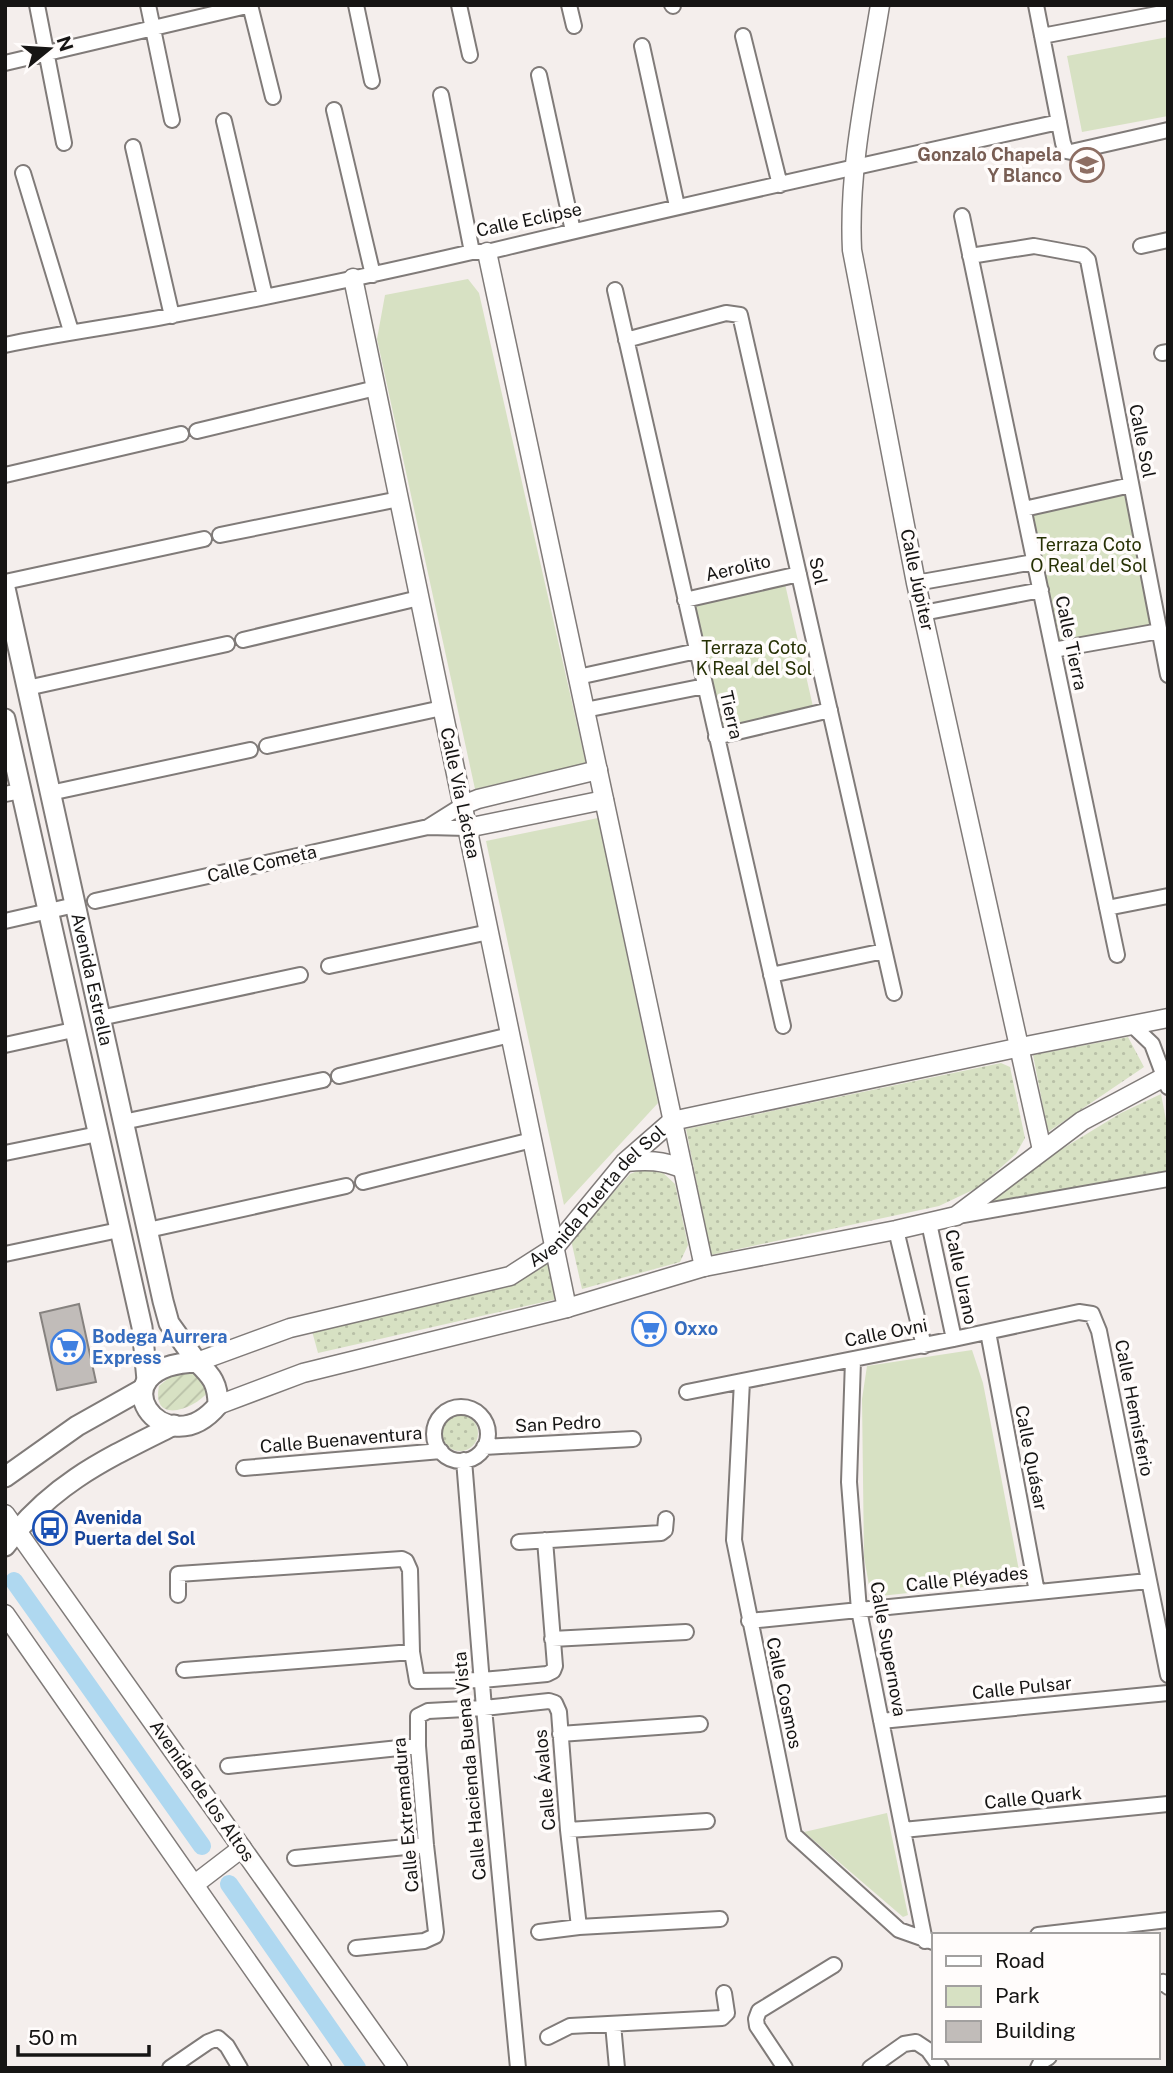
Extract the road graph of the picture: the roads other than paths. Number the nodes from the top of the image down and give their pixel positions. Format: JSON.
{"nodes":[{"id":1,"x":37,"y":5,"type":"edge"},
{"id":2,"x":148,"y":5,"type":"edge"},
{"id":3,"x":250,"y":5,"type":"edge"},
{"id":4,"x":356,"y":5,"type":"edge"},
{"id":5,"x":459,"y":5,"type":"edge"},
{"id":6,"x":569,"y":5,"type":"edge"},
{"id":7,"x":880,"y":5,"type":"edge"},
{"id":8,"x":1036,"y":5,"type":"edge"},
{"id":9,"x":1142,"y":11,"type":"edge"},
{"id":10,"x":1168,"y":12,"type":"edge"},
{"id":11,"x":574,"y":26,"type":"dead end"},
{"id":12,"x":153,"y":27,"type":"junction"},
{"id":13,"x":743,"y":36,"type":"dead end"},
{"id":14,"x":1042,"y":36,"type":"junction"},
{"id":15,"x":642,"y":46,"type":"dead end"},
{"id":16,"x":47,"y":52,"type":"junction"},
{"id":17,"x":470,"y":55,"type":"dead end"},
{"id":18,"x":5,"y":63,"type":"edge"},
{"id":19,"x":539,"y":75,"type":"dead end"},
{"id":20,"x":372,"y":81,"type":"dead end"},
{"id":21,"x":441,"y":95,"type":"dead end"},
{"id":22,"x":273,"y":97,"type":"dead end"},
{"id":23,"x":334,"y":110,"type":"dead end"},
{"id":24,"x":172,"y":120,"type":"dead end"},
{"id":25,"x":224,"y":121,"type":"dead end"},
{"id":26,"x":1059,"y":122,"type":"junction"},
{"id":27,"x":1168,"y":130,"type":"edge"},
{"id":28,"x":64,"y":143,"type":"dead end"},
{"id":29,"x":133,"y":147,"type":"dead end"},
{"id":30,"x":855,"y":167,"type":"junction"},
{"id":31,"x":23,"y":173,"type":"dead end"},
{"id":32,"x":780,"y":186,"type":"junction"},
{"id":33,"x":677,"y":206,"type":"junction"},
{"id":34,"x":962,"y":216,"type":"dead end"},
{"id":35,"x":573,"y":231,"type":"junction"},
{"id":36,"x":1168,"y":240,"type":"edge"},
{"id":37,"x":1141,"y":246,"type":"dead end"},
{"id":38,"x":479,"y":252,"type":"junction"},
{"id":39,"x":970,"y":256,"type":"junction"},
{"id":40,"x":373,"y":275,"type":"junction"},
{"id":41,"x":353,"y":278,"type":"junction"},
{"id":42,"x":615,"y":290,"type":"dead end"},
{"id":43,"x":265,"y":296,"type":"junction"},
{"id":44,"x":172,"y":316,"type":"junction"},
{"id":45,"x":71,"y":331,"type":"junction"},
{"id":46,"x":626,"y":340,"type":"junction"},
{"id":47,"x":5,"y":345,"type":"edge"},
{"id":48,"x":376,"y":388,"type":"junction"},
{"id":49,"x":197,"y":430,"type":"dead end"},
{"id":50,"x":181,"y":434,"type":"dead end"},
{"id":51,"x":5,"y":475,"type":"edge"},
{"id":52,"x":1131,"y":485,"type":"junction"},
{"id":53,"x":399,"y":499,"type":"junction"},
{"id":54,"x":1024,"y":509,"type":"junction"},
{"id":55,"x":220,"y":535,"type":"dead end"},
{"id":56,"x":204,"y":539,"type":"dead end"},
{"id":57,"x":1034,"y":562,"type":"junction"},
{"id":58,"x":799,"y":574,"type":"junction"},
{"id":59,"x":5,"y":582,"type":"edge"},
{"id":60,"x":916,"y":583,"type":"junction"},
{"id":61,"x":5,"y":588,"type":"edge"},
{"id":62,"x":1041,"y":590,"type":"junction"},
{"id":63,"x":419,"y":598,"type":"junction"},
{"id":64,"x":685,"y":600,"type":"junction"},
{"id":65,"x":923,"y":613,"type":"junction"},
{"id":66,"x":1160,"y":631,"type":"junction"},
{"id":67,"x":243,"y":640,"type":"dead end"},
{"id":68,"x":227,"y":644,"type":"dead end"},
{"id":69,"x":1053,"y":650,"type":"junction"},
{"id":70,"x":697,"y":651,"type":"junction"},
{"id":71,"x":1168,"y":675,"type":"edge"},
{"id":72,"x":578,"y":677,"type":"junction"},
{"id":73,"x":705,"y":686,"type":"junction"},
{"id":74,"x":27,"y":688,"type":"junction"},
{"id":75,"x":442,"y":708,"type":"junction"},
{"id":76,"x":585,"y":710,"type":"junction"},
{"id":77,"x":830,"y":710,"type":"junction"},
{"id":78,"x":5,"y":719,"type":"edge"},
{"id":79,"x":716,"y":737,"type":"junction"},
{"id":80,"x":267,"y":746,"type":"dead end"},
{"id":81,"x":250,"y":750,"type":"dead end"},
{"id":82,"x":597,"y":770,"type":"junction"},
{"id":83,"x":13,"y":792,"type":"edge"},
{"id":84,"x":51,"y":793,"type":"junction"},
{"id":85,"x":604,"y":800,"type":"junction"},
{"id":86,"x":463,"y":805,"type":"junction"},
{"id":87,"x":428,"y":827,"type":"junction"},
{"id":88,"x":467,"y":828,"type":"junction"},
{"id":89,"x":1168,"y":896,"type":"edge"},
{"id":90,"x":95,"y":901,"type":"dead end"},
{"id":91,"x":75,"y":905,"type":"junction"},
{"id":92,"x":1107,"y":908,"type":"junction"},
{"id":93,"x":47,"y":911,"type":"junction"},
{"id":94,"x":5,"y":921,"type":"edge"},
{"id":95,"x":489,"y":932,"type":"junction"},
{"id":96,"x":884,"y":951,"type":"junction"},
{"id":97,"x":1116,"y":955,"type":"dead end"},
{"id":98,"x":329,"y":966,"type":"dead end"},
{"id":99,"x":300,"y":975,"type":"dead end"},
{"id":100,"x":771,"y":975,"type":"junction"},
{"id":101,"x":894,"y":993,"type":"dead end"},
{"id":102,"x":100,"y":1018,"type":"junction"},
{"id":103,"x":1168,"y":1018,"type":"edge"},
{"id":104,"x":1132,"y":1025,"type":"junction"},
{"id":105,"x":783,"y":1026,"type":"dead end"},
{"id":106,"x":74,"y":1030,"type":"junction"},
{"id":107,"x":510,"y":1035,"type":"junction"},
{"id":108,"x":5,"y":1045,"type":"edge"},
{"id":109,"x":1021,"y":1046,"type":"junction"},
{"id":110,"x":339,"y":1076,"type":"dead end"},
{"id":111,"x":1167,"y":1079,"type":"edge"},
{"id":112,"x":323,"y":1080,"type":"dead end"},
{"id":113,"x":673,"y":1121,"type":"junction"},
{"id":114,"x":123,"y":1122,"type":"junction"},
{"id":115,"x":98,"y":1134,"type":"junction"},
{"id":116,"x":532,"y":1140,"type":"junction"},
{"id":117,"x":1042,"y":1150,"type":"junction"},
{"id":118,"x":5,"y":1153,"type":"edge"},
{"id":119,"x":625,"y":1162,"type":"junction"},
{"id":120,"x":683,"y":1169,"type":"junction"},
{"id":121,"x":1168,"y":1179,"type":"edge"},
{"id":122,"x":363,"y":1182,"type":"dead end"},
{"id":123,"x":346,"y":1186,"type":"dead end"},
{"id":124,"x":956,"y":1216,"type":"junction"},
{"id":125,"x":929,"y":1223,"type":"junction"},
{"id":126,"x":119,"y":1230,"type":"junction"},
{"id":127,"x":148,"y":1230,"type":"junction"},
{"id":128,"x":896,"y":1230,"type":"junction"},
{"id":129,"x":555,"y":1247,"type":"junction"},
{"id":130,"x":5,"y":1254,"type":"edge"},
{"id":131,"x":704,"y":1268,"type":"junction"},
{"id":132,"x":567,"y":1308,"type":"junction"},
{"id":133,"x":1092,"y":1314,"type":"joint"},
{"id":134,"x":988,"y":1332,"type":"junction"},
{"id":135,"x":954,"y":1339,"type":"junction"},
{"id":136,"x":924,"y":1346,"type":"junction"},
{"id":137,"x":853,"y":1360,"type":"junction"},
{"id":138,"x":197,"y":1363,"type":"junction"},
{"id":139,"x":742,"y":1381,"type":"junction"},
{"id":140,"x":144,"y":1385,"type":"junction"},
{"id":141,"x":687,"y":1392,"type":"dead end"},
{"id":142,"x":218,"y":1405,"type":"junction"},
{"id":143,"x":174,"y":1425,"type":"junction"},
{"id":144,"x":633,"y":1439,"type":"dead end"},
{"id":145,"x":484,"y":1447,"type":"junction"},
{"id":146,"x":441,"y":1451,"type":"junction"},
{"id":147,"x":464,"y":1460,"type":"junction"},
{"id":148,"x":244,"y":1468,"type":"dead end"},
{"id":149,"x":5,"y":1477,"type":"edge"},
{"id":150,"x":5,"y":1514,"type":"edge"},
{"id":151,"x":666,"y":1519,"type":"dead end"},
{"id":152,"x":11,"y":1538,"type":"edge"},
{"id":153,"x":545,"y":1540,"type":"junction"},
{"id":154,"x":519,"y":1542,"type":"dead end"},
{"id":155,"x":1148,"y":1581,"type":"junction"},
{"id":156,"x":1037,"y":1592,"type":"junction"},
{"id":157,"x":178,"y":1595,"type":"dead end"},
{"id":158,"x":859,"y":1610,"type":"junction"},
{"id":159,"x":5,"y":1614,"type":"edge"},
{"id":160,"x":749,"y":1620,"type":"junction"},
{"id":161,"x":686,"y":1632,"type":"dead end"},
{"id":162,"x":552,"y":1639,"type":"junction"},
{"id":163,"x":412,"y":1652,"type":"junction"},
{"id":164,"x":184,"y":1670,"type":"dead end"},
{"id":165,"x":1168,"y":1675,"type":"edge"},
{"id":166,"x":482,"y":1680,"type":"junction"},
{"id":167,"x":1168,"y":1693,"type":"edge"},
{"id":168,"x":484,"y":1708,"type":"junction"},
{"id":169,"x":881,"y":1721,"type":"junction"},
{"id":170,"x":700,"y":1724,"type":"dead end"},
{"id":171,"x":560,"y":1734,"type":"junction"},
{"id":172,"x":418,"y":1746,"type":"junction"},
{"id":173,"x":228,"y":1766,"type":"dead end"},
{"id":174,"x":1168,"y":1804,"type":"edge"},
{"id":175,"x":707,"y":1821,"type":"dead end"},
{"id":176,"x":568,"y":1830,"type":"junction"},
{"id":177,"x":903,"y":1830,"type":"junction"},
{"id":178,"x":426,"y":1845,"type":"junction"},
{"id":179,"x":242,"y":1848,"type":"junction"},
{"id":180,"x":295,"y":1858,"type":"dead end"},
{"id":181,"x":195,"y":1884,"type":"junction"},
{"id":182,"x":720,"y":1919,"type":"dead end"},
{"id":183,"x":1168,"y":1920,"type":"edge"},
{"id":184,"x":579,"y":1927,"type":"junction"},
{"id":185,"x":539,"y":1932,"type":"dead end"},
{"id":186,"x":1055,"y":1933,"type":"edge"},
{"id":187,"x":929,"y":1941,"type":"edge"},
{"id":188,"x":356,"y":1948,"type":"dead end"},
{"id":189,"x":834,"y":1965,"type":"dead end"},
{"id":190,"x":724,"y":1993,"type":"dead end"},
{"id":191,"x":613,"y":2024,"type":"junction"},
{"id":192,"x":548,"y":2037,"type":"dead end"},
{"id":193,"x":932,"y":2056,"type":"edge"},
{"id":194,"x":170,"y":2068,"type":"edge"},
{"id":195,"x":240,"y":2068,"type":"edge"},
{"id":196,"x":322,"y":2068,"type":"edge"},
{"id":197,"x":398,"y":2068,"type":"edge"},
{"id":198,"x":517,"y":2068,"type":"edge"},
{"id":199,"x":617,"y":2068,"type":"edge"},
{"id":200,"x":785,"y":2068,"type":"edge"},
{"id":201,"x":870,"y":2068,"type":"edge"}],
"edges":[{"from":1,"to":16,"type":"street"},
{"from":2,"to":12,"type":"street"},
{"from":3,"to":12,"type":"street"},
{"from":3,"to":22,"type":"street"},
{"from":4,"to":20,"type":"street"},
{"from":5,"to":17,"type":"street"},
{"from":6,"to":11,"type":"street"},
{"from":7,"to":30,"type":"street","name":"Calle Júpiter"},
{"from":8,"to":14,"type":"street"},
{"from":9,"to":10,"type":"street"},
{"from":9,"to":14,"type":"street"},
{"from":12,"to":16,"type":"street"},
{"from":12,"to":24,"type":"street"},
{"from":13,"to":32,"type":"street"},
{"from":14,"to":26,"type":"street"},
{"from":15,"to":33,"type":"street"},
{"from":16,"to":18,"type":"street"},
{"from":16,"to":28,"type":"street"},
{"from":19,"to":35,"type":"street"},
{"from":21,"to":38,"type":"street"},
{"from":23,"to":40,"type":"street"},
{"from":25,"to":43,"type":"street"},
{"from":26,"to":27,"type":"street"},
{"from":26,"to":30,"type":"street","name":"Calle Eclipse"},
{"from":29,"to":44,"type":"street"},
{"from":30,"to":32,"type":"street","name":"Calle Eclipse"},
{"from":30,"to":60,"type":"street","name":"Calle Júpiter"},
{"from":31,"to":45,"type":"street"},
{"from":32,"to":33,"type":"street","name":"Calle Eclipse"},
{"from":33,"to":35,"type":"street","name":"Calle Eclipse"},
{"from":34,"to":39,"type":"street","name":"Calle Tierra"},
{"from":35,"to":38,"type":"street","name":"Calle Eclipse"},
{"from":36,"to":37,"type":"street"},
{"from":38,"to":40,"type":"street","name":"Calle Eclipse"},
{"from":38,"to":72,"type":"street"},
{"from":39,"to":52,"type":"street","name":"Calle Sol"},
{"from":39,"to":54,"type":"street","name":"Calle Tierra"},
{"from":40,"to":41,"type":"street","name":"Calle Eclipse"},
{"from":41,"to":43,"type":"street","name":"Calle Eclipse"},
{"from":41,"to":48,"type":"street","name":"Calle Vía Láctea"},
{"from":42,"to":46,"type":"street","name":"Tierra"},
{"from":43,"to":44,"type":"street","name":"Calle Eclipse"},
{"from":44,"to":45,"type":"street","name":"Calle Eclipse"},
{"from":45,"to":47,"type":"street","name":"Calle Eclipse"},
{"from":46,"to":58,"type":"street","name":"Sol"},
{"from":46,"to":64,"type":"street","name":"Tierra"},
{"from":48,"to":49,"type":"street"},
{"from":48,"to":53,"type":"street","name":"Calle Vía Láctea"},
{"from":50,"to":51,"type":"street"},
{"from":52,"to":54,"type":"street"},
{"from":52,"to":66,"type":"street","name":"Calle Sol"},
{"from":53,"to":55,"type":"street"},
{"from":53,"to":63,"type":"street","name":"Calle Vía Láctea"},
{"from":54,"to":57,"type":"street","name":"Calle Tierra"},
{"from":56,"to":59,"type":"street"},
{"from":57,"to":60,"type":"street"},
{"from":57,"to":62,"type":"street","name":"Calle Tierra"},
{"from":58,"to":64,"type":"street","name":"Aerolito"},
{"from":58,"to":77,"type":"street","name":"Sol"},
{"from":60,"to":65,"type":"street","name":"Calle Júpiter"},
{"from":61,"to":74,"type":"main road","name":"Avenida Estrella"},
{"from":62,"to":65,"type":"street"},
{"from":62,"to":69,"type":"street","name":"Calle Tierra"},
{"from":63,"to":67,"type":"street"},
{"from":63,"to":75,"type":"street","name":"Calle Vía Láctea"},
{"from":64,"to":70,"type":"street","name":"Tierra"},
{"from":65,"to":109,"type":"street","name":"Calle Júpiter"},
{"from":66,"to":69,"type":"street"},
{"from":66,"to":71,"type":"street","name":"Calle Sol"},
{"from":68,"to":74,"type":"street"},
{"from":69,"to":92,"type":"street","name":"Calle Tierra"},
{"from":70,"to":72,"type":"street"},
{"from":70,"to":73,"type":"street","name":"Tierra"},
{"from":72,"to":76,"type":"street"},
{"from":73,"to":76,"type":"street"},
{"from":73,"to":79,"type":"street","name":"Tierra"},
{"from":74,"to":84,"type":"main road","name":"Avenida Estrella"},
{"from":75,"to":80,"type":"street"},
{"from":75,"to":86,"type":"street","name":"Calle Vía Láctea"},
{"from":76,"to":82,"type":"street"},
{"from":77,"to":79,"type":"street"},
{"from":77,"to":96,"type":"street","name":"Sol"},
{"from":78,"to":83,"type":"main road","name":"Avenida Estrella"},
{"from":79,"to":100,"type":"street","name":"Tierra"},
{"from":81,"to":84,"type":"street"},
{"from":82,"to":85,"type":"street"},
{"from":82,"to":86,"type":"street","name":"Calle Cometa"},
{"from":83,"to":93,"type":"main road","name":"Avenida Estrella"},
{"from":84,"to":91,"type":"main road","name":"Avenida Estrella"},
{"from":85,"to":88,"type":"street","name":"Calle Cometa"},
{"from":85,"to":113,"type":"street"},
{"from":86,"to":87,"type":"street","name":"Calle Cometa"},
{"from":86,"to":88,"type":"street","name":"Calle Vía Láctea"},
{"from":87,"to":88,"type":"street","name":"Calle Cometa"},
{"from":87,"to":90,"type":"street","name":"Calle Cometa"},
{"from":88,"to":95,"type":"street","name":"Calle Vía Láctea"},
{"from":89,"to":92,"type":"street"},
{"from":91,"to":93,"type":"street"},
{"from":91,"to":102,"type":"main road","name":"Avenida Estrella"},
{"from":92,"to":97,"type":"street","name":"Calle Tierra"},
{"from":93,"to":94,"type":"street"},
{"from":93,"to":106,"type":"main road","name":"Avenida Estrella"},
{"from":95,"to":98,"type":"street"},
{"from":95,"to":107,"type":"street","name":"Calle Vía Láctea"},
{"from":96,"to":100,"type":"street"},
{"from":96,"to":101,"type":"street","name":"Sol"},
{"from":99,"to":102,"type":"street"},
{"from":100,"to":105,"type":"street","name":"Tierra"},
{"from":102,"to":114,"type":"main road","name":"Avenida Estrella"},
{"from":103,"to":104,"type":"street","name":"Avenida Puerta del Sol"},
{"from":104,"to":109,"type":"street","name":"Avenida Puerta del Sol"},
{"from":104,"to":111,"type":"street"},
{"from":106,"to":108,"type":"street"},
{"from":106,"to":115,"type":"main road","name":"Avenida Estrella"},
{"from":107,"to":110,"type":"street"},
{"from":107,"to":116,"type":"street","name":"Calle Vía Láctea"},
{"from":109,"to":113,"type":"street","name":"Avenida Puerta del Sol"},
{"from":109,"to":117,"type":"street","name":"Calle Júpiter"},
{"from":111,"to":117,"type":"street"},
{"from":112,"to":114,"type":"street"},
{"from":113,"to":119,"type":"street","name":"Avenida Puerta del Sol"},
{"from":113,"to":120,"type":"street"},
{"from":114,"to":127,"type":"main road","name":"Avenida Estrella"},
{"from":115,"to":118,"type":"street"},
{"from":115,"to":126,"type":"main road","name":"Avenida Estrella"},
{"from":116,"to":122,"type":"street"},
{"from":116,"to":129,"type":"street","name":"Calle Vía Láctea"},
{"from":117,"to":124,"type":"street"},
{"from":119,"to":120,"type":"street"},
{"from":119,"to":129,"type":"street","name":"Avenida Puerta del Sol"},
{"from":120,"to":131,"type":"street"},
{"from":121,"to":124,"type":"street"},
{"from":123,"to":127,"type":"street"},
{"from":124,"to":125,"type":"street"},
{"from":125,"to":128,"type":"street"},
{"from":125,"to":135,"type":"street","name":"Calle Urano"},
{"from":126,"to":130,"type":"street"},
{"from":126,"to":140,"type":"main road","name":"Avenida Estrella"},
{"from":127,"to":138,"type":"main road","name":"Avenida Estrella"},
{"from":128,"to":131,"type":"street"},
{"from":128,"to":136,"type":"street"},
{"from":129,"to":132,"type":"street","name":"Calle Vía Láctea"},
{"from":129,"to":138,"type":"street","name":"Avenida Puerta del Sol"},
{"from":131,"to":132,"type":"street"},
{"from":132,"to":142,"type":"street"},
{"from":133,"to":134,"type":"street","name":"Calle Ovni"},
{"from":133,"to":155,"type":"street","name":"Calle Hemisferio"},
{"from":134,"to":135,"type":"street","name":"Calle Ovni"},
{"from":134,"to":156,"type":"street","name":"Calle Quásar"},
{"from":135,"to":136,"type":"street","name":"Calle Ovni"},
{"from":136,"to":137,"type":"street","name":"Calle Ovni"},
{"from":137,"to":139,"type":"street","name":"Calle Ovni"},
{"from":137,"to":158,"type":"street","name":"Calle Supernova"},
{"from":138,"to":140,"type":"main road"},
{"from":138,"to":142,"type":"main road"},
{"from":139,"to":141,"type":"street","name":"Calle Ovni"},
{"from":139,"to":160,"type":"street","name":"Calle Cosmos"},
{"from":140,"to":143,"type":"main road"},
{"from":140,"to":149,"type":"main road"},
{"from":142,"to":143,"type":"main road"},
{"from":143,"to":152,"type":"main road"},
{"from":144,"to":145,"type":"street","name":"San Pedro"},
{"from":145,"to":146,"type":"street"},
{"from":145,"to":147,"type":"street"},
{"from":146,"to":147,"type":"street"},
{"from":146,"to":148,"type":"street","name":"Calle Buenaventura"},
{"from":147,"to":166,"type":"street","name":"Calle Hacienda Buena Vista"},
{"from":150,"to":152,"type":"street","name":"Avenida de los Altos"},
{"from":151,"to":153,"type":"street"},
{"from":152,"to":179,"type":"street","name":"Avenida de los Altos"},
{"from":153,"to":154,"type":"street"},
{"from":153,"to":162,"type":"street"},
{"from":155,"to":156,"type":"street","name":"Calle Pléyades"},
{"from":155,"to":165,"type":"street","name":"Calle Hemisferio"},
{"from":156,"to":158,"type":"street","name":"Calle Pléyades"},
{"from":157,"to":163,"type":"street"},
{"from":158,"to":160,"type":"street","name":"Calle Pléyades"},
{"from":158,"to":169,"type":"street","name":"Calle Supernova"},
{"from":159,"to":181,"type":"street"},
{"from":160,"to":187,"type":"street","name":"Calle Cosmos"},
{"from":161,"to":162,"type":"street"},
{"from":162,"to":166,"type":"street"},
{"from":163,"to":164,"type":"street"},
{"from":163,"to":166,"type":"street"},
{"from":166,"to":168,"type":"street","name":"Calle Hacienda Buena Vista"},
{"from":167,"to":169,"type":"street","name":"Calle Pulsar"},
{"from":168,"to":171,"type":"street","name":"Calle Ávalos"},
{"from":168,"to":172,"type":"street","name":"Calle Extremadura"},
{"from":168,"to":198,"type":"street","name":"Calle Hacienda Buena Vista"},
{"from":169,"to":177,"type":"street","name":"Calle Supernova"},
{"from":170,"to":171,"type":"street"},
{"from":171,"to":176,"type":"street","name":"Calle Ávalos"},
{"from":172,"to":173,"type":"street"},
{"from":172,"to":178,"type":"street","name":"Calle Extremadura"},
{"from":174,"to":177,"type":"street","name":"Calle Quark"},
{"from":175,"to":176,"type":"street"},
{"from":176,"to":184,"type":"street","name":"Calle Ávalos"},
{"from":177,"to":187,"type":"street","name":"Calle Supernova"},
{"from":178,"to":180,"type":"street"},
{"from":178,"to":188,"type":"street","name":"Calle Extremadura"},
{"from":179,"to":181,"type":"street"},
{"from":179,"to":197,"type":"street","name":"Avenida de los Altos"},
{"from":181,"to":196,"type":"street"},
{"from":182,"to":184,"type":"street"},
{"from":183,"to":186,"type":"street"},
{"from":184,"to":185,"type":"street"},
{"from":189,"to":200,"type":"street"},
{"from":190,"to":191,"type":"street"},
{"from":191,"to":192,"type":"street"},
{"from":191,"to":199,"type":"street"},
{"from":193,"to":201,"type":"street"},
{"from":194,"to":195,"type":"street"}]}
